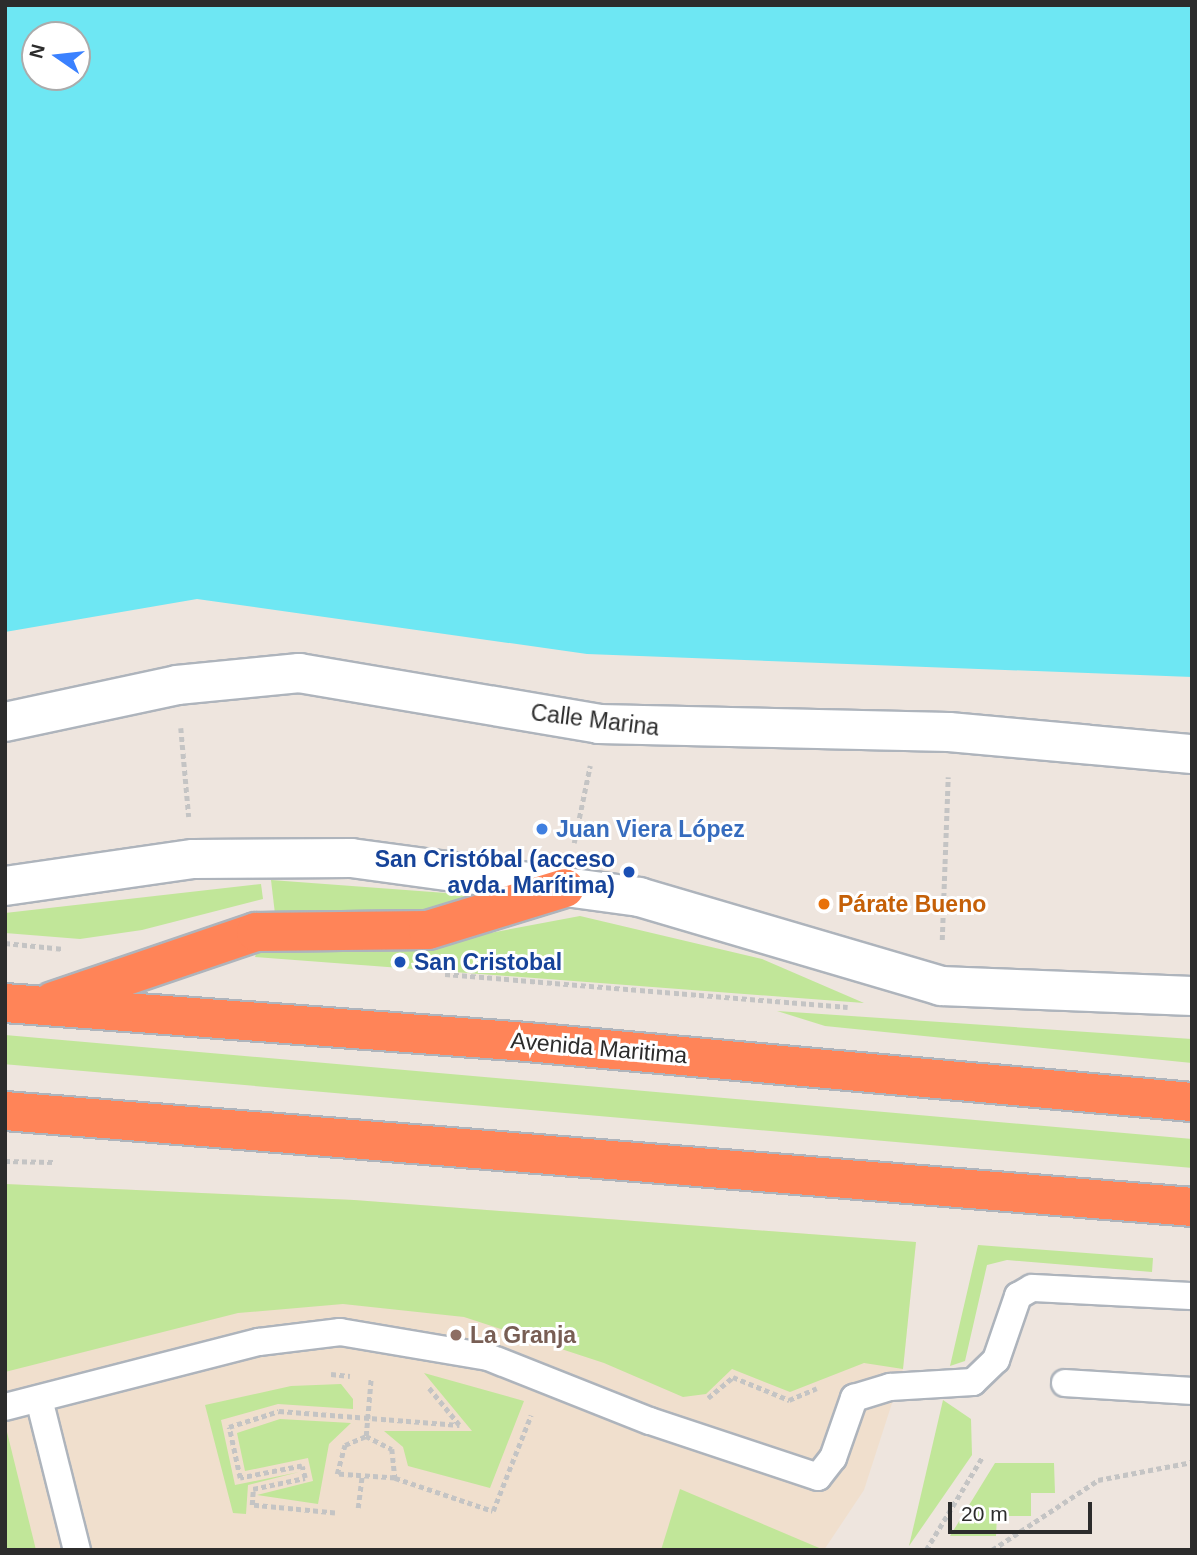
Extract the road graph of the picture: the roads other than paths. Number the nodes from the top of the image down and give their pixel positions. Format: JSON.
{"nodes":[{"id":1,"x":5,"y":722,"type":"edge"},
{"id":2,"x":1192,"y":754,"type":"edge"},
{"id":3,"x":5,"y":886,"type":"edge"},
{"id":4,"x":565,"y":888,"type":"junction"},
{"id":5,"x":1192,"y":996,"type":"edge"},
{"id":6,"x":23,"y":1004,"type":"edge"},
{"id":7,"x":1192,"y":1102,"type":"edge"},
{"id":8,"x":5,"y":1111,"type":"edge"},
{"id":9,"x":1192,"y":1207,"type":"edge"},
{"id":10,"x":1192,"y":1296,"type":"edge"},
{"id":11,"x":1065,"y":1383,"type":"dead end"},
{"id":12,"x":1192,"y":1391,"type":"edge"},
{"id":13,"x":39,"y":1399,"type":"junction"},
{"id":14,"x":5,"y":1407,"type":"edge"},
{"id":15,"x":77,"y":1550,"type":"edge"}],
"edges":[{"from":1,"to":2,"type":"street","name":"Calle Marina"},
{"from":3,"to":4,"type":"street"},
{"from":4,"to":5,"type":"street"},
{"from":4,"to":6,"type":"highway"},
{"from":6,"to":7,"type":"highway","name":"Avenida Maritima"},
{"from":8,"to":9,"type":"highway"},
{"from":10,"to":13,"type":"lane"},
{"from":11,"to":12,"type":"lane"},
{"from":13,"to":14,"type":"lane"},
{"from":13,"to":15,"type":"lane"}]}
